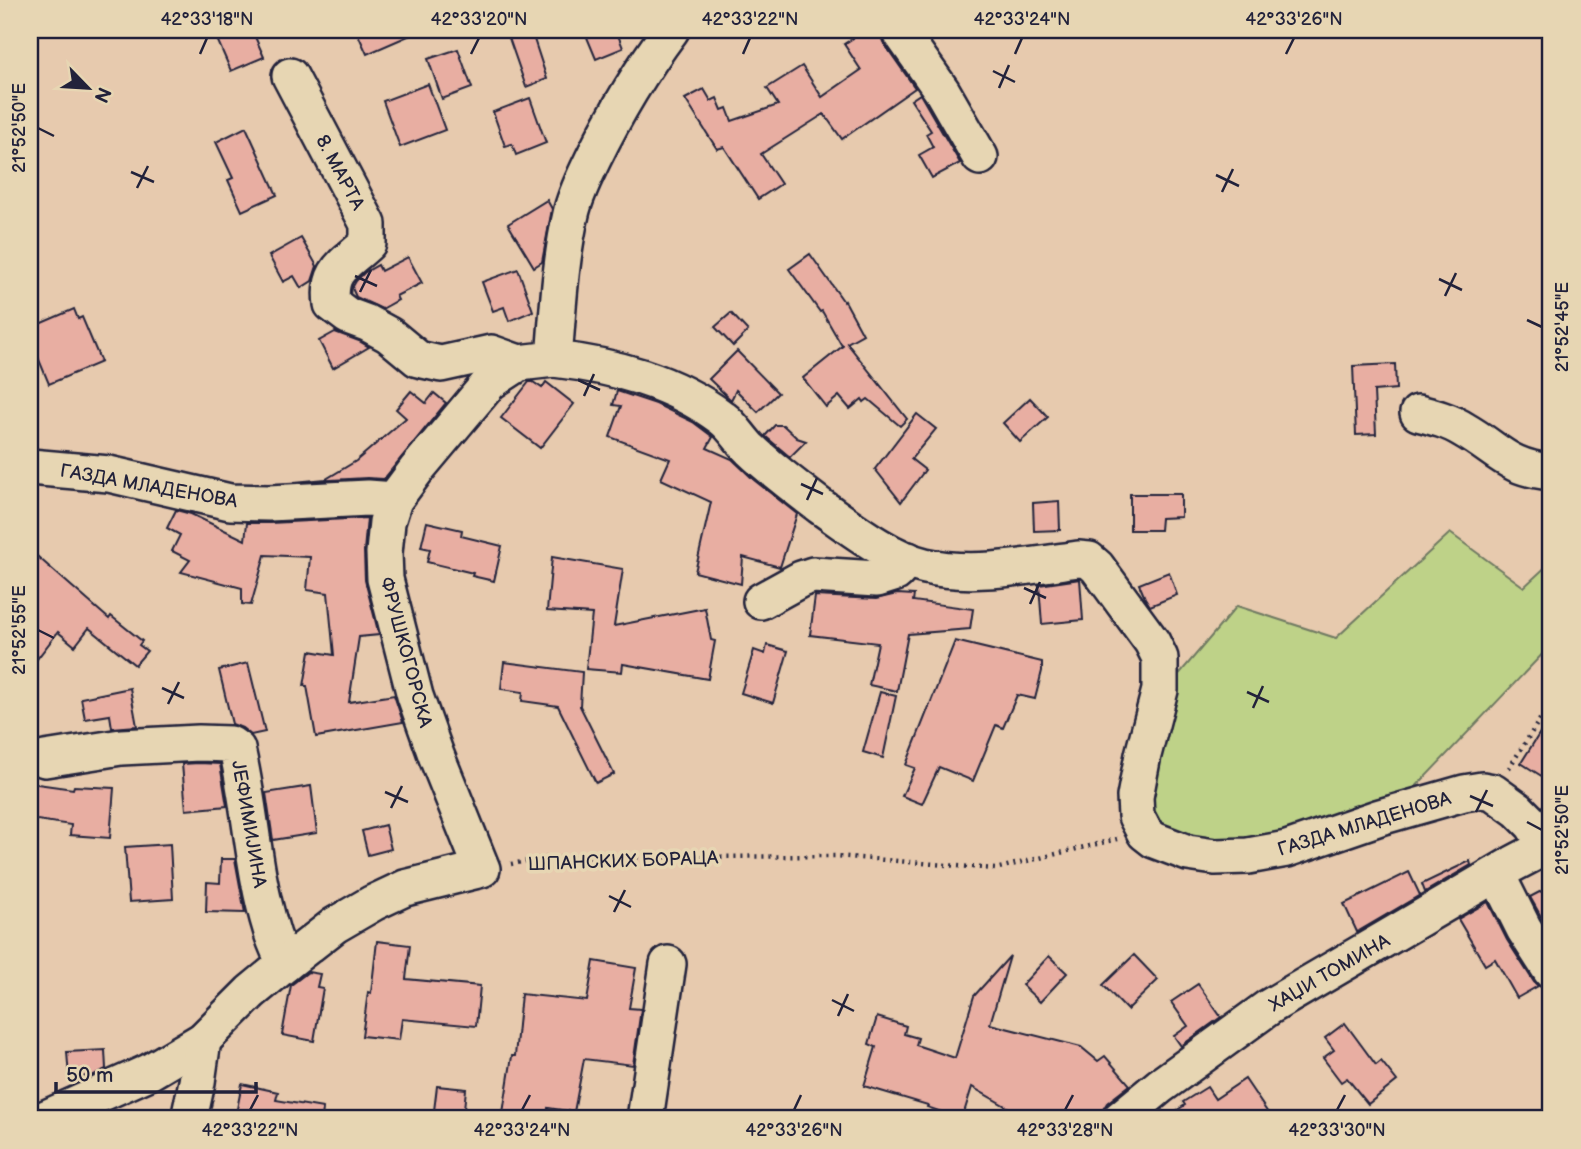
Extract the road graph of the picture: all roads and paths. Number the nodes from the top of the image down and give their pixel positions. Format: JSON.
{"nodes":[{"id":1,"x":671,"y":30,"type":"edge"},
{"id":2,"x":899,"y":30,"type":"edge"},
{"id":3,"x":290,"y":76,"type":"dead end"},
{"id":4,"x":981,"y":157,"type":"dead end"},
{"id":5,"x":554,"y":359,"type":"junction"},
{"id":6,"x":519,"y":363,"type":"junction"},
{"id":7,"x":1418,"y":412,"type":"dead end"},
{"id":8,"x":30,"y":467,"type":"edge"},
{"id":9,"x":1551,"y":472,"type":"edge"},
{"id":10,"x":394,"y":500,"type":"junction"},
{"id":11,"x":908,"y":560,"type":"junction"},
{"id":12,"x":761,"y":601,"type":"dead end"},
{"id":13,"x":1551,"y":702,"type":"edge"},
{"id":14,"x":45,"y":759,"type":"dead end"},
{"id":15,"x":1493,"y":792,"type":"junction"},
{"id":16,"x":1145,"y":833,"type":"junction"},
{"id":17,"x":1548,"y":845,"type":"edge"},
{"id":18,"x":482,"y":869,"type":"junction"},
{"id":19,"x":1497,"y":875,"type":"junction"},
{"id":20,"x":285,"y":964,"type":"junction"},
{"id":21,"x":668,"y":964,"type":"dead end"},
{"id":22,"x":1551,"y":971,"type":"edge"},
{"id":23,"x":203,"y":1040,"type":"junction"},
{"id":24,"x":44,"y":1119,"type":"edge"},
{"id":25,"x":189,"y":1119,"type":"edge"},
{"id":26,"x":645,"y":1119,"type":"edge"},
{"id":27,"x":1120,"y":1119,"type":"edge"}],
"edges":[{"from":1,"to":5,"type":"street"},
{"from":2,"to":4,"type":"street"},
{"from":3,"to":6,"type":"street","name":"8. МАРТА"},
{"from":5,"to":6,"type":"street","name":"ФРУШКОГОРСКА"},
{"from":5,"to":11,"type":"street"},
{"from":6,"to":10,"type":"street","name":"ФРУШКОГОРСКА"},
{"from":7,"to":9,"type":"street"},
{"from":8,"to":10,"type":"street","name":"ГАЗДА МЛАДЕНОВА"},
{"from":10,"to":18,"type":"street","name":"ФРУШКОГОРСКА"},
{"from":11,"to":12,"type":"street"},
{"from":11,"to":16,"type":"street"},
{"from":13,"to":15,"type":"path"},
{"from":14,"to":20,"type":"street","name":"ЈЕФИМИЈИНА"},
{"from":15,"to":16,"type":"street","name":"ГАЗДА МЛАДЕНОВА"},
{"from":15,"to":17,"type":"street"},
{"from":16,"to":18,"type":"path","name":"ШПАНСКИХ БОРАЦА"},
{"from":17,"to":19,"type":"street","name":"ХАЏИ ТОМИНА"},
{"from":18,"to":20,"type":"street"},
{"from":19,"to":22,"type":"street"},
{"from":19,"to":27,"type":"street","name":"ХАЏИ ТОМИНА"},
{"from":20,"to":23,"type":"street"},
{"from":21,"to":26,"type":"street"},
{"from":23,"to":24,"type":"street"},
{"from":23,"to":25,"type":"street"}]}
